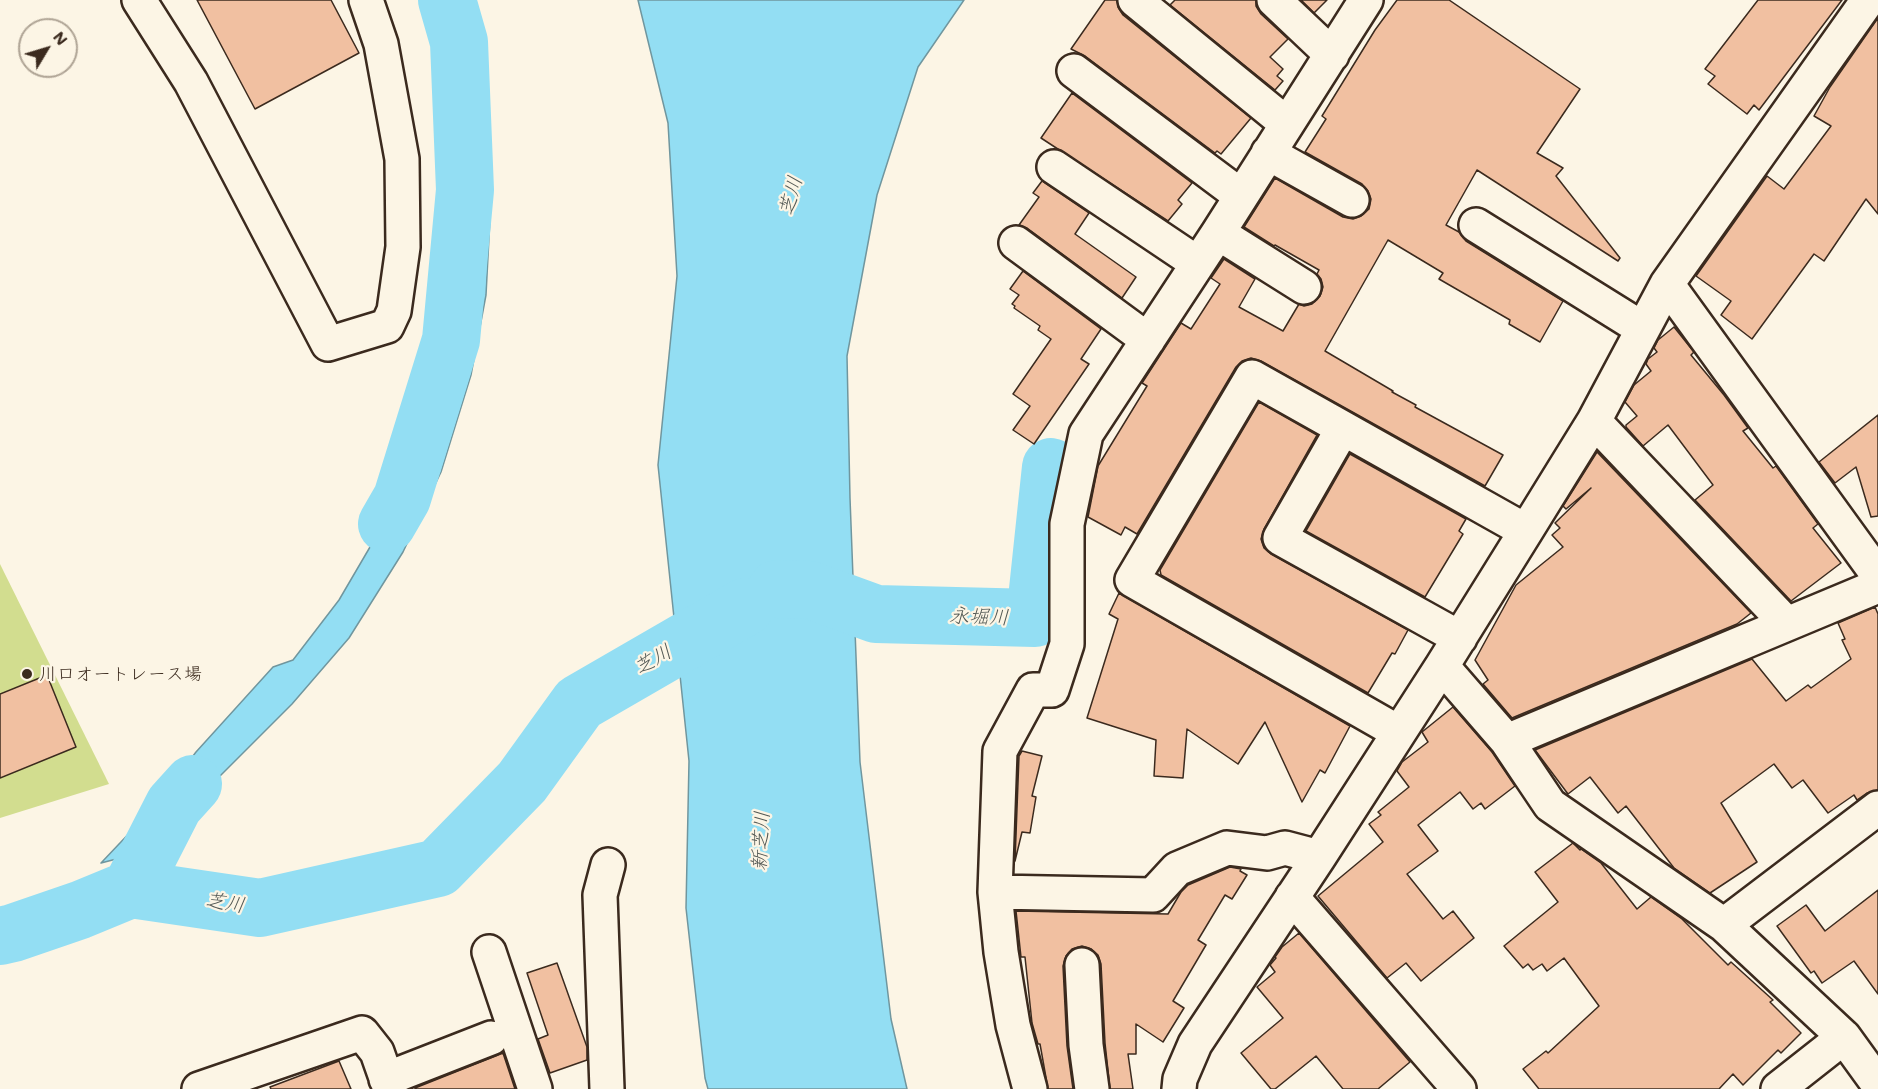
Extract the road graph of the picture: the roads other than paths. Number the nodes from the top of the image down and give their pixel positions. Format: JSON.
{"nodes":[{"id":1,"x":139,"y":0,"type":"edge"},
{"id":2,"x":366,"y":0,"type":"edge"},
{"id":3,"x":1136,"y":0,"type":"edge"},
{"id":4,"x":1274,"y":0,"type":"edge"},
{"id":5,"x":1366,"y":0,"type":"edge"},
{"id":6,"x":1868,"y":0,"type":"edge"},
{"id":7,"x":1332,"y":55,"type":"junction"},
{"id":8,"x":1074,"y":71,"type":"dead end"},
{"id":9,"x":1287,"y":124,"type":"junction"},
{"id":10,"x":1268,"y":153,"type":"junction"},
{"id":11,"x":1054,"y":168,"type":"dead end"},
{"id":12,"x":1241,"y":196,"type":"junction"},
{"id":13,"x":1352,"y":200,"type":"dead end"},
{"id":14,"x":1476,"y":225,"type":"dead end"},
{"id":15,"x":1218,"y":233,"type":"junction"},
{"id":16,"x":1016,"y":243,"type":"dead end"},
{"id":17,"x":1197,"y":263,"type":"junction"},
{"id":18,"x":1667,"y":284,"type":"junction"},
{"id":19,"x":1304,"y":287,"type":"dead end"},
{"id":20,"x":1643,"y":329,"type":"junction"},
{"id":21,"x":1148,"y":340,"type":"junction"},
{"id":22,"x":1593,"y":421,"type":"junction"},
{"id":23,"x":1343,"y":428,"type":"junction"},
{"id":24,"x":1526,"y":531,"type":"junction"},
{"id":25,"x":1878,"y":575,"type":"edge"},
{"id":26,"x":1878,"y":586,"type":"edge"},
{"id":27,"x":1786,"y":624,"type":"junction"},
{"id":28,"x":1460,"y":638,"type":"junction"},
{"id":29,"x":1442,"y":666,"type":"junction"},
{"id":30,"x":1398,"y":732,"type":"junction"},
{"id":31,"x":1507,"y":741,"type":"junction"},
{"id":32,"x":1878,"y":808,"type":"edge"},
{"id":33,"x":1318,"y":857,"type":"junction"},
{"id":34,"x":608,"y":865,"type":"dead end"},
{"id":35,"x":995,"y":892,"type":"junction"},
{"id":36,"x":1292,"y":897,"type":"junction"},
{"id":37,"x":1724,"y":925,"type":"junction"},
{"id":38,"x":489,"y":952,"type":"dead end"},
{"id":39,"x":1082,"y":965,"type":"dead end"},
{"id":40,"x":1844,"y":1037,"type":"junction"},
{"id":41,"x":491,"y":1038,"type":"dead end"},
{"id":42,"x":388,"y":1084,"type":"edge"},
{"id":43,"x":1878,"y":1084,"type":"edge"},
{"id":44,"x":199,"y":1089,"type":"edge"},
{"id":45,"x":535,"y":1089,"type":"edge"},
{"id":46,"x":607,"y":1089,"type":"edge"},
{"id":47,"x":1030,"y":1089,"type":"edge"},
{"id":48,"x":1092,"y":1089,"type":"edge"},
{"id":49,"x":1179,"y":1089,"type":"edge"},
{"id":50,"x":1459,"y":1089,"type":"edge"},
{"id":51,"x":1778,"y":1089,"type":"edge"}],
"edges":[{"from":1,"to":2,"type":"street"},
{"from":3,"to":9,"type":"street"},
{"from":4,"to":7,"type":"street"},
{"from":5,"to":7,"type":"street"},
{"from":6,"to":18,"type":"street"},
{"from":7,"to":9,"type":"street"},
{"from":8,"to":12,"type":"street"},
{"from":9,"to":10,"type":"street"},
{"from":10,"to":12,"type":"street"},
{"from":10,"to":13,"type":"street"},
{"from":11,"to":17,"type":"street"},
{"from":12,"to":15,"type":"street"},
{"from":14,"to":20,"type":"street"},
{"from":15,"to":17,"type":"street"},
{"from":15,"to":19,"type":"street"},
{"from":16,"to":21,"type":"street"},
{"from":17,"to":21,"type":"street"},
{"from":18,"to":20,"type":"street"},
{"from":18,"to":25,"type":"street"},
{"from":20,"to":22,"type":"street"},
{"from":21,"to":35,"type":"street"},
{"from":22,"to":24,"type":"street"},
{"from":22,"to":27,"type":"street"},
{"from":23,"to":24,"type":"street"},
{"from":23,"to":28,"type":"street"},
{"from":23,"to":30,"type":"street"},
{"from":24,"to":28,"type":"street"},
{"from":26,"to":27,"type":"street"},
{"from":27,"to":31,"type":"street"},
{"from":28,"to":29,"type":"street"},
{"from":29,"to":30,"type":"street"},
{"from":29,"to":31,"type":"street"},
{"from":30,"to":33,"type":"street"},
{"from":31,"to":37,"type":"street"},
{"from":32,"to":37,"type":"street"},
{"from":33,"to":35,"type":"street"},
{"from":33,"to":36,"type":"street"},
{"from":34,"to":46,"type":"street"},
{"from":35,"to":47,"type":"street"},
{"from":36,"to":49,"type":"street"},
{"from":36,"to":50,"type":"street"},
{"from":37,"to":40,"type":"street"},
{"from":38,"to":45,"type":"street"},
{"from":39,"to":48,"type":"street"},
{"from":40,"to":43,"type":"street"},
{"from":40,"to":51,"type":"street"},
{"from":41,"to":42,"type":"street"},
{"from":42,"to":44,"type":"street"}]}
